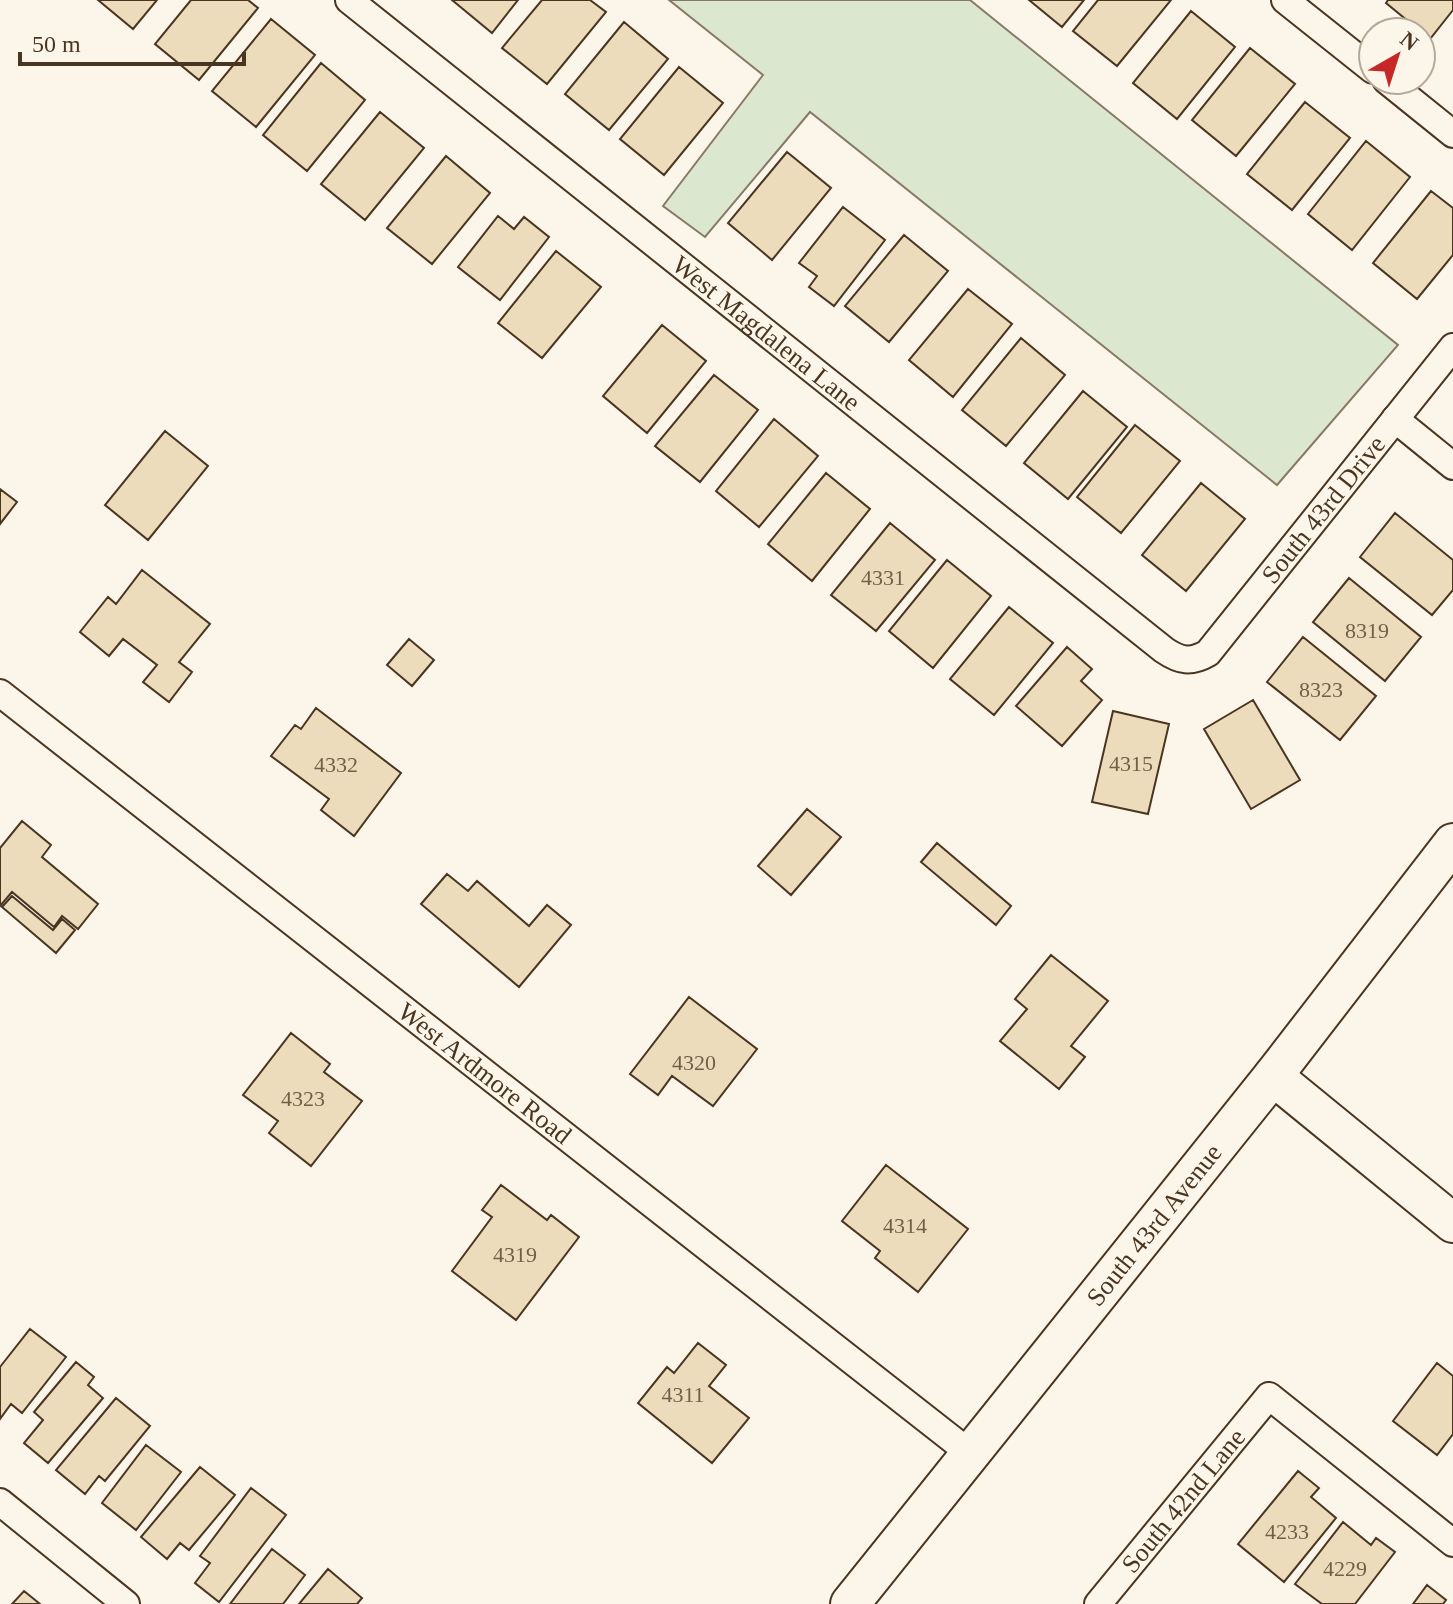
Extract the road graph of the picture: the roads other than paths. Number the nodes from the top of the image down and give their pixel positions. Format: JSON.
{"nodes":[{"id":1,"x":349,"y":0,"type":"edge"},
{"id":2,"x":1285,"y":0,"type":"edge"},
{"id":3,"x":1357,"y":57,"type":"edge"},
{"id":4,"x":1406,"y":96,"type":"edge"},
{"id":5,"x":1453,"y":134,"type":"edge"},
{"id":6,"x":1453,"y":347,"type":"edge"},
{"id":7,"x":1395,"y":419,"type":"junction"},
{"id":8,"x":1453,"y":466,"type":"edge"},
{"id":9,"x":1186,"y":661,"type":"joint"},
{"id":10,"x":0,"y":693,"type":"edge"},
{"id":11,"x":1453,"y":843,"type":"edge"},
{"id":12,"x":1273,"y":1076,"type":"junction"},
{"id":13,"x":1453,"y":1223,"type":"edge"},
{"id":14,"x":971,"y":1454,"type":"junction"},
{"id":15,"x":0,"y":1502,"type":"edge"},
{"id":16,"x":1453,"y":1543,"type":"edge"},
{"id":17,"x":126,"y":1604,"type":"edge"},
{"id":18,"x":850,"y":1604,"type":"edge"},
{"id":19,"x":1098,"y":1604,"type":"edge"}],
"edges":[{"from":1,"to":9,"type":"street","name":"West Magdalena Lane"},
{"from":2,"to":3,"type":"street"},
{"from":4,"to":5,"type":"street"},
{"from":6,"to":7,"type":"street","name":"South 43rd Drive"},
{"from":7,"to":8,"type":"street"},
{"from":7,"to":9,"type":"street","name":"South 43rd Drive"},
{"from":10,"to":14,"type":"street","name":"West Ardmore Road"},
{"from":11,"to":12,"type":"street","name":"South 43rd Avenue"},
{"from":12,"to":13,"type":"street"},
{"from":12,"to":14,"type":"street","name":"South 43rd Avenue"},
{"from":14,"to":18,"type":"street","name":"South 43rd Avenue"},
{"from":15,"to":17,"type":"street"},
{"from":16,"to":19,"type":"street","name":"South 42nd Lane"}]}
